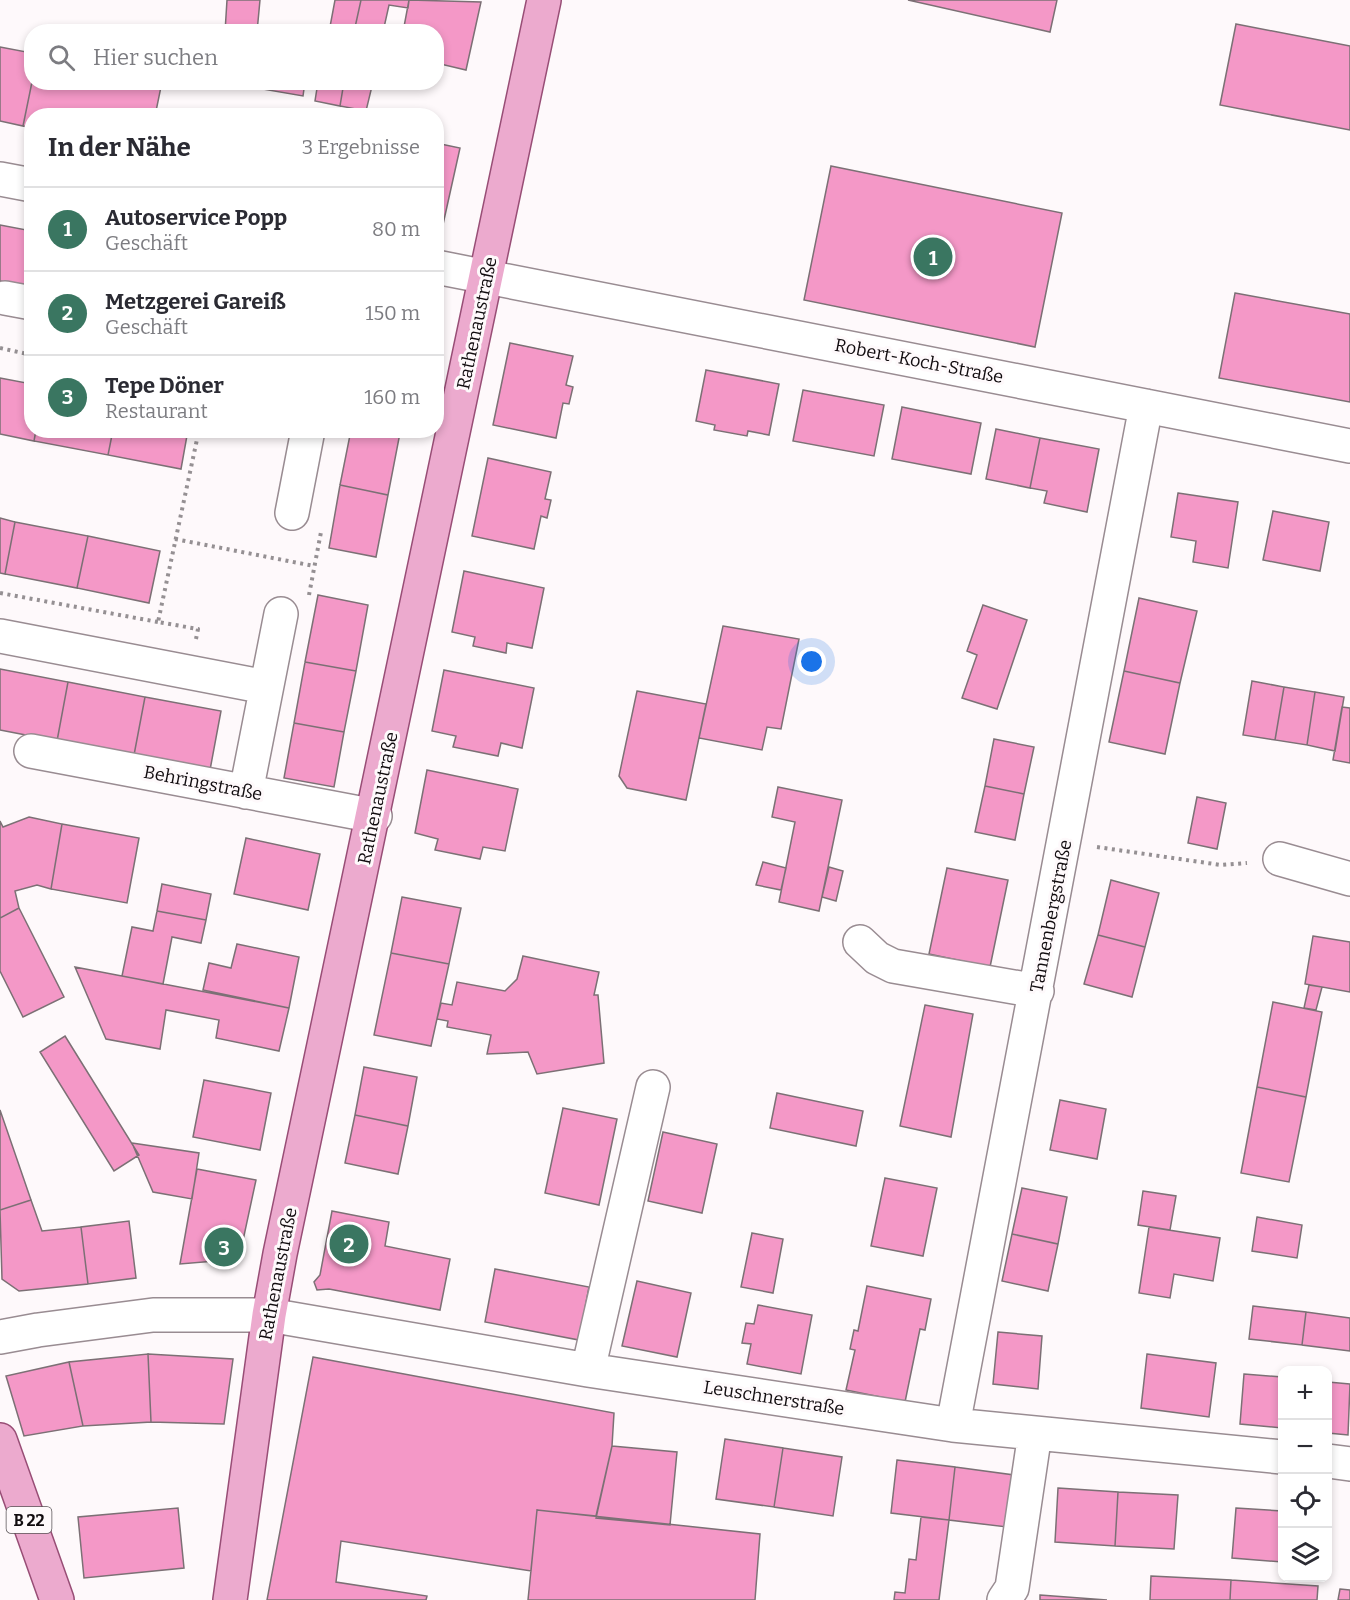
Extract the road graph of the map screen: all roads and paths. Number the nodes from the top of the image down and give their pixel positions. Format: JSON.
{"nodes":[{"id":1,"x":544,"y":0,"type":"edge"},
{"id":2,"x":0,"y":179,"type":"edge"},
{"id":3,"x":24,"y":184,"type":"edge"},
{"id":4,"x":444,"y":269,"type":"edge"},
{"id":5,"x":487,"y":277,"type":"junction"},
{"id":6,"x":0,"y":348,"type":"edge"},
{"id":7,"x":24,"y":353,"type":"edge"},
{"id":8,"x":1146,"y":406,"type":"junction"},
{"id":9,"x":196,"y":438,"type":"edge"},
{"id":10,"x":306,"y":438,"type":"edge"},
{"id":11,"x":1350,"y":446,"type":"edge"},
{"id":12,"x":292,"y":513,"type":"dead end"},
{"id":13,"x":175,"y":539,"type":"junction"},
{"id":14,"x":314,"y":567,"type":"dead end"},
{"id":15,"x":0,"y":593,"type":"edge"},
{"id":16,"x":280,"y":614,"type":"dead end"},
{"id":17,"x":158,"y":622,"type":"junction"},
{"id":18,"x":0,"y":636,"type":"edge"},
{"id":19,"x":189,"y":672,"type":"junction"},
{"id":20,"x":266,"y":687,"type":"junction"},
{"id":21,"x":31,"y":751,"type":"dead end"},
{"id":22,"x":246,"y":792,"type":"junction"},
{"id":23,"x":375,"y":816,"type":"junction"},
{"id":24,"x":1065,"y":843,"type":"junction"},
{"id":25,"x":1280,"y":859,"type":"dead end"},
{"id":26,"x":1221,"y":865,"type":"dead end"},
{"id":27,"x":1350,"y":879,"type":"edge"},
{"id":28,"x":860,"y":942,"type":"dead end"},
{"id":29,"x":1037,"y":991,"type":"junction"},
{"id":30,"x":652,"y":1087,"type":"dead end"},
{"id":31,"x":269,"y":1315,"type":"junction"},
{"id":32,"x":0,"y":1337,"type":"edge"},
{"id":33,"x":588,"y":1370,"type":"junction"},
{"id":34,"x":954,"y":1425,"type":"junction"},
{"id":35,"x":1035,"y":1433,"type":"junction"},
{"id":36,"x":0,"y":1440,"type":"edge"},
{"id":37,"x":1278,"y":1457,"type":"edge"},
{"id":38,"x":1332,"y":1462,"type":"edge"},
{"id":39,"x":1350,"y":1464,"type":"edge"},
{"id":40,"x":57,"y":1600,"type":"edge"},
{"id":41,"x":230,"y":1600,"type":"edge"},
{"id":42,"x":1004,"y":1600,"type":"edge"}],
"edges":[{"from":1,"to":5,"type":"main road","name":"Rathenaustraße"},
{"from":2,"to":3,"type":"street"},
{"from":4,"to":5,"type":"street","name":"Robert-Koch-Straße"},
{"from":5,"to":8,"type":"street","name":"Robert-Koch-Straße"},
{"from":5,"to":23,"type":"main road","name":"Rathenaustraße"},
{"from":6,"to":7,"type":"path"},
{"from":8,"to":11,"type":"street","name":"Robert-Koch-Straße"},
{"from":8,"to":24,"type":"street","name":"Tannenbergstraße"},
{"from":9,"to":13,"type":"path"},
{"from":10,"to":12,"type":"street"},
{"from":13,"to":14,"type":"path"},
{"from":13,"to":17,"type":"path"},
{"from":15,"to":17,"type":"path"},
{"from":16,"to":20,"type":"street"},
{"from":17,"to":19,"type":"path"},
{"from":18,"to":19,"type":"street"},
{"from":19,"to":20,"type":"street"},
{"from":20,"to":22,"type":"street"},
{"from":21,"to":22,"type":"street","name":"Behringstraße"},
{"from":22,"to":23,"type":"street","name":"Behringstraße"},
{"from":23,"to":31,"type":"main road","name":"Rathenaustraße"},
{"from":24,"to":26,"type":"path"},
{"from":24,"to":29,"type":"street","name":"Tannenbergstraße"},
{"from":25,"to":27,"type":"street"},
{"from":28,"to":29,"type":"street"},
{"from":29,"to":34,"type":"street","name":"Tannenbergstraße"},
{"from":30,"to":33,"type":"street"},
{"from":31,"to":32,"type":"street","name":"Leuschnerstraße"},
{"from":31,"to":33,"type":"street","name":"Leuschnerstraße"},
{"from":31,"to":41,"type":"main road","name":"Rathenaustraße"},
{"from":33,"to":34,"type":"street","name":"Leuschnerstraße"},
{"from":34,"to":35,"type":"street","name":"Leuschnerstraße"},
{"from":35,"to":37,"type":"street","name":"Leuschnerstraße"},
{"from":35,"to":42,"type":"street"},
{"from":36,"to":40,"type":"main road","number":"B 22"},
{"from":38,"to":39,"type":"street"}]}
